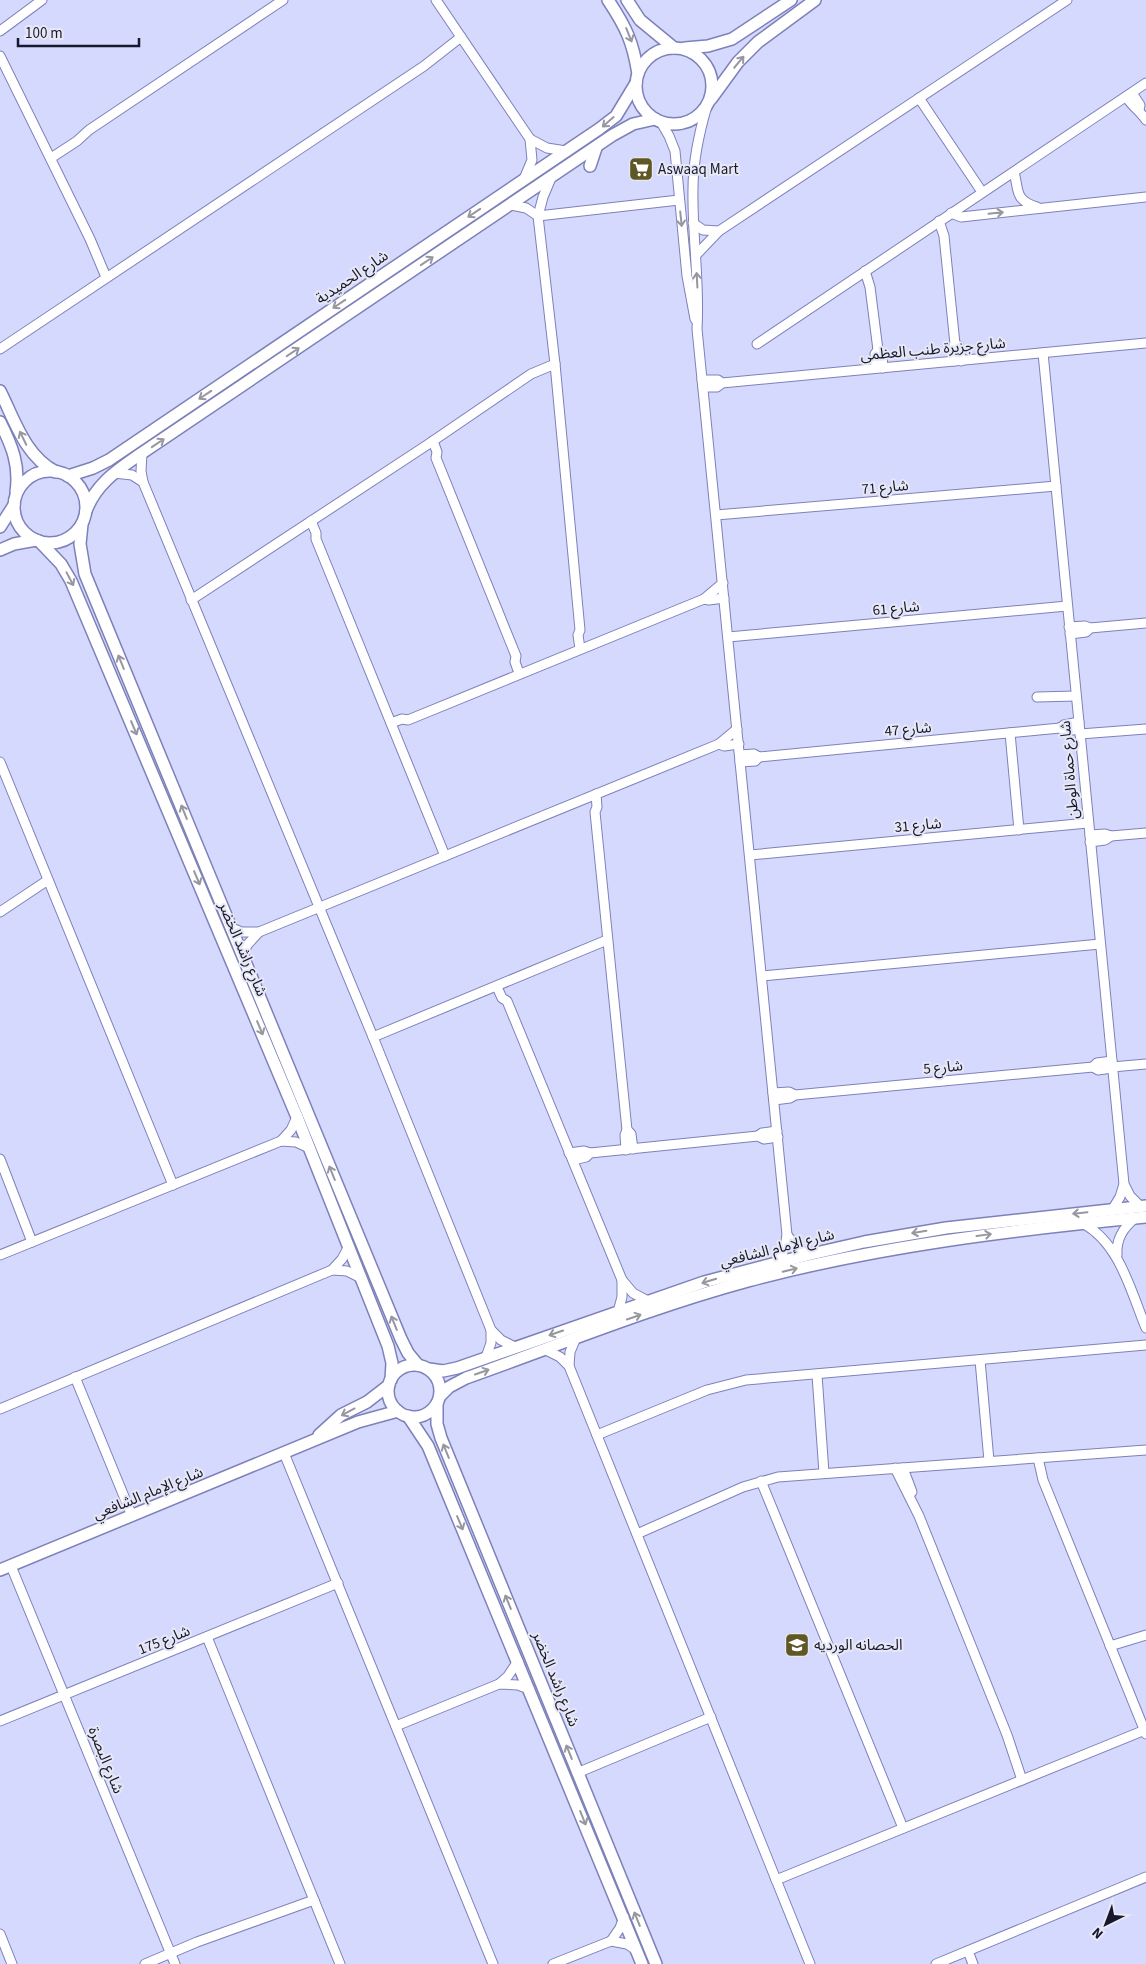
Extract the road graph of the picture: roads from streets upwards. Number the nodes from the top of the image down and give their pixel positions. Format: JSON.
{"nodes":[{"id":1,"x":42,"y":0,"type":"edge"},
{"id":2,"x":436,"y":0,"type":"edge"},
{"id":3,"x":608,"y":0,"type":"edge"},
{"id":4,"x":626,"y":0,"type":"edge"},
{"id":5,"x":791,"y":0,"type":"edge"},
{"id":6,"x":815,"y":0,"type":"edge"},
{"id":7,"x":1067,"y":0,"type":"edge"},
{"id":8,"x":276,"y":2,"type":"edge"},
{"id":9,"x":26,"y":10,"type":"junction"},
{"id":10,"x":0,"y":25,"type":"edge"},
{"id":11,"x":0,"y":31,"type":"edge"},
{"id":12,"x":463,"y":40,"type":"junction"},
{"id":13,"x":677,"y":48,"type":"junction"},
{"id":14,"x":0,"y":56,"type":"edge"},
{"id":15,"x":637,"y":78,"type":"junction"},
{"id":16,"x":1146,"y":84,"type":"edge"},
{"id":17,"x":1129,"y":95,"type":"junction"},
{"id":18,"x":919,"y":98,"type":"junction"},
{"id":19,"x":708,"y":103,"type":"junction"},
{"id":20,"x":658,"y":120,"type":"junction"},
{"id":21,"x":1146,"y":120,"type":"edge"},
{"id":22,"x":530,"y":138,"type":"junction"},
{"id":23,"x":596,"y":148,"type":"junction"},
{"id":24,"x":566,"y":151,"type":"junction"},
{"id":25,"x":49,"y":155,"type":"junction"},
{"id":26,"x":590,"y":166,"type":"dead end"},
{"id":27,"x":1014,"y":172,"type":"junction"},
{"id":28,"x":551,"y":178,"type":"junction"},
{"id":29,"x":524,"y":179,"type":"junction"},
{"id":30,"x":982,"y":192,"type":"junction"},
{"id":31,"x":1146,"y":197,"type":"edge"},
{"id":32,"x":679,"y":200,"type":"junction"},
{"id":33,"x":511,"y":205,"type":"junction"},
{"id":34,"x":1042,"y":208,"type":"junction"},
{"id":35,"x":951,"y":213,"type":"junction"},
{"id":36,"x":538,"y":216,"type":"junction"},
{"id":37,"x":939,"y":221,"type":"junction"},
{"id":38,"x":693,"y":223,"type":"junction"},
{"id":39,"x":719,"y":231,"type":"junction"},
{"id":40,"x":696,"y":255,"type":"junction"},
{"id":41,"x":865,"y":271,"type":"junction"},
{"id":42,"x":109,"y":275,"type":"junction"},
{"id":43,"x":697,"y":329,"type":"junction"},
{"id":44,"x":1146,"y":343,"type":"edge"},
{"id":45,"x":757,"y":344,"type":"dead end"},
{"id":46,"x":1,"y":348,"type":"edge"},
{"id":47,"x":1042,"y":353,"type":"junction"},
{"id":48,"x":958,"y":361,"type":"junction"},
{"id":49,"x":555,"y":364,"type":"junction"},
{"id":50,"x":880,"y":368,"type":"junction"},
{"id":51,"x":703,"y":384,"type":"junction"},
{"id":52,"x":0,"y":391,"type":"edge"},
{"id":53,"x":0,"y":422,"type":"edge"},
{"id":54,"x":430,"y":443,"type":"junction"},
{"id":55,"x":142,"y":453,"type":"junction"},
{"id":56,"x":56,"y":472,"type":"junction"},
{"id":57,"x":114,"y":473,"type":"junction"},
{"id":58,"x":68,"y":476,"type":"junction"},
{"id":59,"x":143,"y":482,"type":"junction"},
{"id":60,"x":1056,"y":486,"type":"junction"},
{"id":61,"x":15,"y":500,"type":"junction"},
{"id":62,"x":86,"y":511,"type":"junction"},
{"id":63,"x":716,"y":515,"type":"junction"},
{"id":64,"x":82,"y":524,"type":"junction"},
{"id":65,"x":308,"y":524,"type":"junction"},
{"id":66,"x":0,"y":527,"type":"edge"},
{"id":67,"x":38,"y":541,"type":"junction"},
{"id":68,"x":0,"y":550,"type":"edge"},
{"id":69,"x":723,"y":583,"type":"junction"},
{"id":70,"x":724,"y":598,"type":"junction"},
{"id":71,"x":704,"y":599,"type":"junction"},
{"id":72,"x":191,"y":600,"type":"junction"},
{"id":73,"x":1067,"y":606,"type":"junction"},
{"id":74,"x":1146,"y":623,"type":"edge"},
{"id":75,"x":1070,"y":631,"type":"junction"},
{"id":76,"x":728,"y":638,"type":"junction"},
{"id":77,"x":584,"y":648,"type":"junction"},
{"id":78,"x":522,"y":672,"type":"junction"},
{"id":79,"x":1076,"y":696,"type":"junction"},
{"id":80,"x":1037,"y":698,"type":"dead end"},
{"id":81,"x":392,"y":726,"type":"junction"},
{"id":82,"x":1146,"y":728,"type":"edge"},
{"id":83,"x":737,"y":729,"type":"junction"},
{"id":84,"x":1079,"y":729,"type":"junction"},
{"id":85,"x":1010,"y":733,"type":"junction"},
{"id":86,"x":719,"y":744,"type":"junction"},
{"id":87,"x":739,"y":744,"type":"junction"},
{"id":88,"x":740,"y":759,"type":"junction"},
{"id":89,"x":0,"y":762,"type":"edge"},
{"id":90,"x":593,"y":795,"type":"junction"},
{"id":91,"x":1088,"y":823,"type":"junction"},
{"id":92,"x":1019,"y":830,"type":"junction"},
{"id":93,"x":1146,"y":833,"type":"edge"},
{"id":94,"x":1090,"y":838,"type":"junction"},
{"id":95,"x":750,"y":855,"type":"junction"},
{"id":96,"x":445,"y":856,"type":"junction"},
{"id":97,"x":48,"y":880,"type":"junction"},
{"id":98,"x":318,"y":907,"type":"junction"},
{"id":99,"x":0,"y":912,"type":"edge"},
{"id":100,"x":231,"y":928,"type":"junction"},
{"id":101,"x":258,"y":932,"type":"junction"},
{"id":102,"x":607,"y":940,"type":"junction"},
{"id":103,"x":1100,"y":944,"type":"junction"},
{"id":104,"x":243,"y":956,"type":"junction"},
{"id":105,"x":762,"y":976,"type":"junction"},
{"id":106,"x":500,"y":985,"type":"junction"},
{"id":107,"x":373,"y":1037,"type":"junction"},
{"id":108,"x":1146,"y":1064,"type":"edge"},
{"id":109,"x":1112,"y":1066,"type":"junction"},
{"id":110,"x":774,"y":1097,"type":"junction"},
{"id":111,"x":296,"y":1117,"type":"junction"},
{"id":112,"x":777,"y":1134,"type":"junction"},
{"id":113,"x":281,"y":1141,"type":"junction"},
{"id":114,"x":310,"y":1148,"type":"junction"},
{"id":115,"x":630,"y":1149,"type":"junction"},
{"id":116,"x":571,"y":1156,"type":"junction"},
{"id":117,"x":0,"y":1159,"type":"edge"},
{"id":118,"x":1124,"y":1184,"type":"junction"},
{"id":119,"x":173,"y":1185,"type":"junction"},
{"id":120,"x":1112,"y":1210,"type":"junction"},
{"id":121,"x":1142,"y":1212,"type":"edge"},
{"id":122,"x":1084,"y":1224,"type":"junction"},
{"id":123,"x":787,"y":1235,"type":"junction"},
{"id":124,"x":34,"y":1241,"type":"junction"},
{"id":125,"x":349,"y":1246,"type":"junction"},
{"id":126,"x":807,"y":1254,"type":"junction"},
{"id":127,"x":0,"y":1255,"type":"edge"},
{"id":128,"x":1117,"y":1258,"type":"junction"},
{"id":129,"x":778,"y":1262,"type":"junction"},
{"id":130,"x":332,"y":1270,"type":"junction"},
{"id":131,"x":361,"y":1278,"type":"junction"},
{"id":132,"x":622,"y":1280,"type":"junction"},
{"id":133,"x":648,"y":1301,"type":"junction"},
{"id":134,"x":618,"y":1312,"type":"junction"},
{"id":135,"x":1146,"y":1328,"type":"edge"},
{"id":136,"x":491,"y":1330,"type":"junction"},
{"id":137,"x":575,"y":1340,"type":"junction"},
{"id":138,"x":1146,"y":1345,"type":"edge"},
{"id":139,"x":515,"y":1347,"type":"junction"},
{"id":140,"x":546,"y":1350,"type":"junction"},
{"id":141,"x":486,"y":1357,"type":"junction"},
{"id":142,"x":980,"y":1360,"type":"junction"},
{"id":143,"x":569,"y":1366,"type":"junction"},
{"id":144,"x":423,"y":1367,"type":"junction"},
{"id":145,"x":817,"y":1375,"type":"junction"},
{"id":146,"x":75,"y":1377,"type":"junction"},
{"id":147,"x":390,"y":1383,"type":"junction"},
{"id":148,"x":439,"y":1400,"type":"junction"},
{"id":149,"x":0,"y":1409,"type":"edge"},
{"id":150,"x":403,"y":1414,"type":"junction"},
{"id":151,"x":597,"y":1435,"type":"junction"},
{"id":152,"x":307,"y":1444,"type":"junction"},
{"id":153,"x":1146,"y":1450,"type":"edge"},
{"id":154,"x":284,"y":1453,"type":"junction"},
{"id":155,"x":1038,"y":1458,"type":"junction"},
{"id":156,"x":989,"y":1461,"type":"junction"},
{"id":157,"x":899,"y":1468,"type":"junction"},
{"id":158,"x":824,"y":1473,"type":"junction"},
{"id":159,"x":761,"y":1481,"type":"junction"},
{"id":160,"x":132,"y":1516,"type":"junction"},
{"id":161,"x":637,"y":1534,"type":"junction"},
{"id":162,"x":11,"y":1566,"type":"junction"},
{"id":163,"x":0,"y":1570,"type":"edge"},
{"id":164,"x":338,"y":1583,"type":"junction"},
{"id":165,"x":1145,"y":1635,"type":"edge"},
{"id":166,"x":207,"y":1637,"type":"junction"},
{"id":167,"x":1112,"y":1649,"type":"junction"},
{"id":168,"x":518,"y":1661,"type":"junction"},
{"id":169,"x":499,"y":1684,"type":"junction"},
{"id":170,"x":530,"y":1689,"type":"junction"},
{"id":171,"x":64,"y":1695,"type":"junction"},
{"id":172,"x":711,"y":1717,"type":"junction"},
{"id":173,"x":0,"y":1722,"type":"edge"},
{"id":174,"x":396,"y":1726,"type":"junction"},
{"id":175,"x":1145,"y":1732,"type":"edge"},
{"id":176,"x":577,"y":1773,"type":"junction"},
{"id":177,"x":1025,"y":1779,"type":"junction"},
{"id":178,"x":903,"y":1828,"type":"junction"},
{"id":179,"x":1146,"y":1877,"type":"edge"},
{"id":180,"x":776,"y":1880,"type":"junction"},
{"id":181,"x":312,"y":1897,"type":"junction"},
{"id":182,"x":624,"y":1918,"type":"junction"},
{"id":183,"x":0,"y":1934,"type":"edge"},
{"id":184,"x":611,"y":1941,"type":"junction"},
{"id":185,"x":636,"y":1950,"type":"junction"},
{"id":186,"x":968,"y":1951,"type":"junction"},
{"id":187,"x":173,"y":1958,"type":"edge"},
{"id":188,"x":12,"y":1964,"type":"edge"},
{"id":189,"x":145,"y":1964,"type":"edge"},
{"id":190,"x":157,"y":1964,"type":"edge"},
{"id":191,"x":340,"y":1964,"type":"edge"},
{"id":192,"x":493,"y":1964,"type":"edge"},
{"id":193,"x":553,"y":1964,"type":"edge"},
{"id":194,"x":642,"y":1964,"type":"edge"},
{"id":195,"x":656,"y":1964,"type":"edge"},
{"id":196,"x":810,"y":1964,"type":"edge"},
{"id":197,"x":936,"y":1964,"type":"edge"},
{"id":198,"x":973,"y":1964,"type":"edge"}],
"edges":[{"from":1,"to":9,"type":"street"},
{"from":2,"to":12,"type":"street"},
{"from":3,"to":15,"type":"street","one_way":true},
{"from":4,"to":13,"type":"street"},
{"from":5,"to":13,"type":"street"},
{"from":19,"to":6,"type":"street","one_way":true},
{"from":7,"to":18,"type":"street"},
{"from":8,"to":25,"type":"street"},
{"from":9,"to":10,"type":"street"},
{"from":9,"to":11,"type":"street"},
{"from":12,"to":22,"type":"street"},
{"from":12,"to":42,"type":"street"},
{"from":13,"to":15,"type":"street"},
{"from":13,"to":19,"type":"street"},
{"from":14,"to":25,"type":"street"},
{"from":15,"to":20,"type":"street"},
{"from":15,"to":24,"type":"street","name":"شارع الحميدية","one_way":true},
{"from":16,"to":17,"type":"street"},
{"from":17,"to":21,"type":"street"},
{"from":17,"to":27,"type":"street"},
{"from":18,"to":30,"type":"street"},
{"from":18,"to":39,"type":"street"},
{"from":19,"to":20,"type":"street"},
{"from":19,"to":38,"type":"street"},
{"from":20,"to":23,"type":"street","name":"شارع الحميدية"},
{"from":20,"to":32,"type":"street"},
{"from":22,"to":24,"type":"street"},
{"from":22,"to":29,"type":"street"},
{"from":23,"to":26,"type":"street"},
{"from":23,"to":28,"type":"street","name":"شارع الحميدية"},
{"from":24,"to":29,"type":"street","name":"شارع الحميدية"},
{"from":25,"to":42,"type":"street"},
{"from":27,"to":30,"type":"street"},
{"from":27,"to":34,"type":"street"},
{"from":28,"to":33,"type":"street","name":"شارع الحميدية"},
{"from":28,"to":36,"type":"street"},
{"from":29,"to":58,"type":"street","name":"شارع الحميدية","one_way":true},
{"from":30,"to":35,"type":"street"},
{"from":31,"to":34,"type":"street"},
{"from":32,"to":36,"type":"street"},
{"from":32,"to":43,"type":"street","one_way":true},
{"from":33,"to":36,"type":"street"},
{"from":55,"to":33,"type":"street","name":"شارع الحميدية","one_way":true},
{"from":35,"to":34,"type":"street","one_way":true},
{"from":35,"to":37,"type":"street"},
{"from":36,"to":49,"type":"street"},
{"from":37,"to":41,"type":"street"},
{"from":37,"to":48,"type":"street"},
{"from":38,"to":39,"type":"street"},
{"from":38,"to":40,"type":"street"},
{"from":39,"to":40,"type":"street"},
{"from":43,"to":40,"type":"street","one_way":true},
{"from":41,"to":45,"type":"street"},
{"from":41,"to":50,"type":"street"},
{"from":42,"to":46,"type":"street"},
{"from":43,"to":51,"type":"street"},
{"from":44,"to":47,"type":"street","name":"شارع جزيرة طنب العظمى"},
{"from":47,"to":48,"type":"street","name":"شارع جزيرة طنب العظمى"},
{"from":47,"to":60,"type":"street","name":"شارع حماة الوطن"},
{"from":48,"to":50,"type":"street","name":"شارع جزيرة طنب العظمى"},
{"from":49,"to":54,"type":"street"},
{"from":49,"to":77,"type":"street"},
{"from":50,"to":51,"type":"street","name":"شارع جزيرة طنب العظمى"},
{"from":51,"to":63,"type":"street"},
{"from":56,"to":52,"type":"street","one_way":true},
{"from":53,"to":61,"type":"street"},
{"from":54,"to":65,"type":"street"},
{"from":54,"to":78,"type":"street"},
{"from":55,"to":57,"type":"street","name":"شارع الحميدية"},
{"from":55,"to":59,"type":"street"},
{"from":56,"to":58,"type":"street"},
{"from":56,"to":61,"type":"street"},
{"from":57,"to":59,"type":"street"},
{"from":57,"to":62,"type":"street","name":"شارع الحميدية"},
{"from":58,"to":62,"type":"street"},
{"from":59,"to":72,"type":"street"},
{"from":60,"to":63,"type":"street","name":"شارع 71"},
{"from":60,"to":73,"type":"street","name":"شارع حماة الوطن"},
{"from":61,"to":66,"type":"street"},
{"from":61,"to":67,"type":"street"},
{"from":62,"to":64,"type":"street"},
{"from":63,"to":69,"type":"street"},
{"from":64,"to":67,"type":"street"},
{"from":100,"to":64,"type":"street","name":"شارع راشد الخضر","one_way":true},
{"from":65,"to":72,"type":"street"},
{"from":65,"to":81,"type":"street"},
{"from":67,"to":68,"type":"street"},
{"from":67,"to":111,"type":"street","name":"شارع راشد الخضر","one_way":true},
{"from":69,"to":70,"type":"street"},
{"from":69,"to":71,"type":"street"},
{"from":70,"to":71,"type":"street"},
{"from":70,"to":76,"type":"street"},
{"from":71,"to":77,"type":"street"},
{"from":72,"to":98,"type":"street"},
{"from":73,"to":75,"type":"street","name":"شارع حماة الوطن"},
{"from":73,"to":76,"type":"street","name":"شارع 61"},
{"from":74,"to":75,"type":"street"},
{"from":75,"to":79,"type":"street","name":"شارع حماة الوطن"},
{"from":76,"to":83,"type":"street"},
{"from":77,"to":78,"type":"street"},
{"from":78,"to":81,"type":"street"},
{"from":79,"to":80,"type":"street"},
{"from":79,"to":84,"type":"street","name":"شارع حماة الوطن"},
{"from":81,"to":96,"type":"street"},
{"from":82,"to":84,"type":"street","name":"شارع 47"},
{"from":83,"to":86,"type":"street"},
{"from":83,"to":87,"type":"street"},
{"from":84,"to":85,"type":"street","name":"شارع 47"},
{"from":84,"to":91,"type":"street","name":"شارع حماة الوطن"},
{"from":85,"to":88,"type":"street","name":"شارع 47"},
{"from":85,"to":92,"type":"street"},
{"from":86,"to":87,"type":"street"},
{"from":86,"to":90,"type":"street"},
{"from":87,"to":88,"type":"street"},
{"from":88,"to":95,"type":"street"},
{"from":89,"to":97,"type":"street"},
{"from":90,"to":96,"type":"street"},
{"from":90,"to":102,"type":"street"},
{"from":91,"to":92,"type":"street","name":"شارع 31"},
{"from":91,"to":94,"type":"street","name":"شارع حماة الوطن"},
{"from":92,"to":95,"type":"street","name":"شارع 31"},
{"from":93,"to":94,"type":"street"},
{"from":94,"to":103,"type":"street","name":"شارع حماة الوطن"},
{"from":95,"to":105,"type":"street"},
{"from":96,"to":98,"type":"street"},
{"from":97,"to":99,"type":"street"},
{"from":97,"to":119,"type":"street"},
{"from":98,"to":101,"type":"street"},
{"from":98,"to":107,"type":"street"},
{"from":100,"to":101,"type":"street"},
{"from":100,"to":104,"type":"street","name":"شارع راشد الخضر"},
{"from":101,"to":104,"type":"street"},
{"from":102,"to":106,"type":"street"},
{"from":102,"to":115,"type":"street"},
{"from":103,"to":105,"type":"street"},
{"from":103,"to":109,"type":"street","name":"شارع حماة الوطن"},
{"from":144,"to":104,"type":"street","name":"شارع راشد الخضر","one_way":true},
{"from":105,"to":110,"type":"street"},
{"from":106,"to":107,"type":"street"},
{"from":106,"to":116,"type":"street"},
{"from":107,"to":136,"type":"street"},
{"from":108,"to":109,"type":"street","name":"شارع 5"},
{"from":109,"to":110,"type":"street","name":"شارع 5"},
{"from":109,"to":118,"type":"street","name":"شارع حماة الوطن"},
{"from":110,"to":112,"type":"street"},
{"from":111,"to":113,"type":"street"},
{"from":111,"to":114,"type":"street","name":"شارع راشد الخضر"},
{"from":112,"to":115,"type":"street"},
{"from":112,"to":123,"type":"street"},
{"from":113,"to":114,"type":"street"},
{"from":113,"to":119,"type":"street"},
{"from":114,"to":125,"type":"street","name":"شارع راشد الخضر"},
{"from":115,"to":116,"type":"street"},
{"from":116,"to":132,"type":"street"},
{"from":117,"to":124,"type":"street"},
{"from":118,"to":120,"type":"street","name":"شارع حماة الوطن"},
{"from":118,"to":121,"type":"street"},
{"from":119,"to":124,"type":"street"},
{"from":120,"to":121,"type":"street","name":"شارع الإمام الشافعي"},
{"from":120,"to":126,"type":"street","name":"شارع الإمام الشافعي","one_way":true},
{"from":121,"to":122,"type":"street","name":"شارع الإمام الشافعي"},
{"from":121,"to":128,"type":"street"},
{"from":122,"to":128,"type":"street"},
{"from":137,"to":122,"type":"street","name":"شارع الإمام الشافعي","one_way":true},
{"from":123,"to":126,"type":"street"},
{"from":123,"to":129,"type":"street"},
{"from":124,"to":127,"type":"street"},
{"from":125,"to":130,"type":"street"},
{"from":125,"to":131,"type":"street","name":"شارع راشد الخضر"},
{"from":126,"to":129,"type":"street","name":"شارع الإمام الشافعي"},
{"from":128,"to":135,"type":"street"},
{"from":129,"to":133,"type":"street","name":"شارع الإمام الشافعي","one_way":true},
{"from":130,"to":131,"type":"street"},
{"from":130,"to":146,"type":"street"},
{"from":131,"to":147,"type":"street","name":"شارع راشد الخضر"},
{"from":132,"to":133,"type":"street"},
{"from":132,"to":134,"type":"street"},
{"from":133,"to":134,"type":"street","name":"شارع الإمام الشافعي"},
{"from":134,"to":139,"type":"street","name":"شارع الإمام الشافعي","one_way":true},
{"from":136,"to":139,"type":"street"},
{"from":136,"to":141,"type":"street"},
{"from":137,"to":140,"type":"street","name":"شارع الإمام الشافعي"},
{"from":137,"to":143,"type":"street"},
{"from":138,"to":142,"type":"street"},
{"from":139,"to":141,"type":"street","name":"شارع الإمام الشافعي"},
{"from":140,"to":143,"type":"street"},
{"from":148,"to":140,"type":"street","name":"شارع الإمام الشافعي","one_way":true},
{"from":141,"to":144,"type":"street","name":"شارع الإمام الشافعي"},
{"from":142,"to":145,"type":"street"},
{"from":142,"to":156,"type":"street"},
{"from":143,"to":151,"type":"street"},
{"from":144,"to":147,"type":"street"},
{"from":144,"to":148,"type":"street"},
{"from":145,"to":151,"type":"street"},
{"from":145,"to":158,"type":"street"},
{"from":146,"to":149,"type":"street"},
{"from":146,"to":160,"type":"street"},
{"from":147,"to":150,"type":"street"},
{"from":147,"to":152,"type":"street","name":"شارع الإمام الشافعي","one_way":true},
{"from":148,"to":150,"type":"street"},
{"from":176,"to":148,"type":"street","name":"شارع راشد الخضر","one_way":true},
{"from":150,"to":152,"type":"street","name":"شارع الإمام الشافعي"},
{"from":150,"to":168,"type":"street","name":"شارع راشد الخضر","one_way":true},
{"from":151,"to":161,"type":"street"},
{"from":152,"to":154,"type":"street","name":"شارع الإمام الشافعي"},
{"from":153,"to":155,"type":"street"},
{"from":154,"to":160,"type":"street","name":"شارع الإمام الشافعي"},
{"from":154,"to":164,"type":"street"},
{"from":155,"to":156,"type":"street"},
{"from":155,"to":167,"type":"street"},
{"from":156,"to":157,"type":"street"},
{"from":157,"to":158,"type":"street"},
{"from":157,"to":177,"type":"street"},
{"from":158,"to":159,"type":"street"},
{"from":159,"to":161,"type":"street"},
{"from":159,"to":178,"type":"street"},
{"from":160,"to":162,"type":"street","name":"شارع الإمام الشافعي"},
{"from":161,"to":172,"type":"street"},
{"from":162,"to":163,"type":"street","name":"شارع الإمام الشافعي"},
{"from":162,"to":171,"type":"street","name":"شارع البصرة"},
{"from":164,"to":166,"type":"street","name":"شارع 175"},
{"from":164,"to":174,"type":"street"},
{"from":165,"to":167,"type":"street"},
{"from":166,"to":171,"type":"street","name":"شارع 175"},
{"from":166,"to":181,"type":"street"},
{"from":167,"to":175,"type":"street"},
{"from":168,"to":169,"type":"street"},
{"from":168,"to":170,"type":"street","name":"شارع راشد الخضر"},
{"from":169,"to":170,"type":"street"},
{"from":169,"to":174,"type":"street"},
{"from":170,"to":182,"type":"street","name":"شارع راشد الخضر","one_way":true},
{"from":171,"to":173,"type":"street","name":"شارع 175"},
{"from":171,"to":187,"type":"street","name":"شارع البصرة"},
{"from":172,"to":176,"type":"street"},
{"from":172,"to":180,"type":"street"},
{"from":174,"to":192,"type":"street"},
{"from":175,"to":177,"type":"street"},
{"from":195,"to":176,"type":"street","name":"شارع راشد الخضر","one_way":true},
{"from":177,"to":178,"type":"street"},
{"from":178,"to":180,"type":"street"},
{"from":179,"to":186,"type":"street"},
{"from":180,"to":196,"type":"street"},
{"from":181,"to":187,"type":"street"},
{"from":181,"to":191,"type":"street"},
{"from":182,"to":184,"type":"street"},
{"from":182,"to":185,"type":"street","name":"شارع راشد الخضر"},
{"from":183,"to":188,"type":"street"},
{"from":184,"to":185,"type":"street"},
{"from":184,"to":193,"type":"street"},
{"from":185,"to":194,"type":"street","name":"شارع راشد الخضر"},
{"from":186,"to":197,"type":"street"},
{"from":186,"to":198,"type":"street"},
{"from":187,"to":189,"type":"street"},
{"from":187,"to":190,"type":"street"}]}
